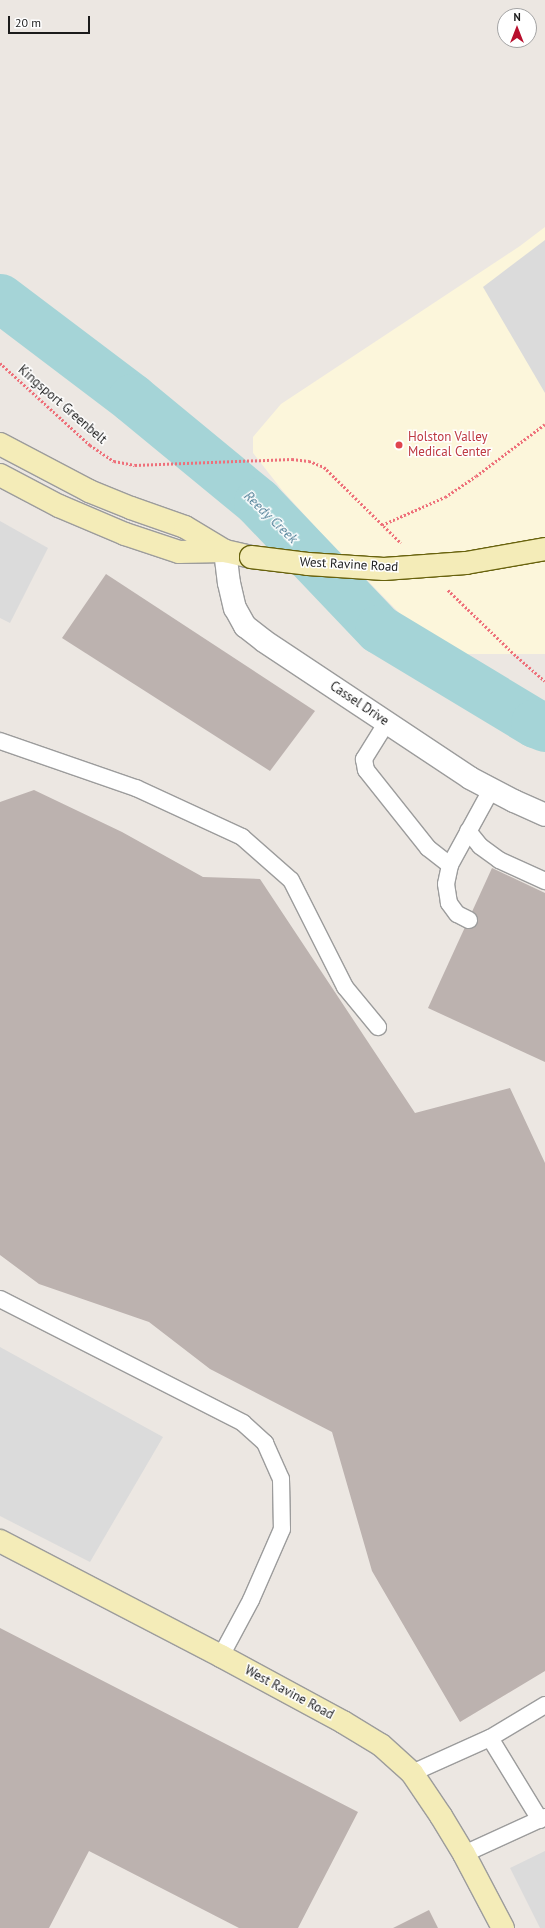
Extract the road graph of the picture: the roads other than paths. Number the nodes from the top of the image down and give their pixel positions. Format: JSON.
{"nodes":[{"id":1,"x":0,"y":444,"type":"edge"},
{"id":2,"x":0,"y":475,"type":"edge"},
{"id":3,"x":545,"y":549,"type":"edge"},
{"id":4,"x":224,"y":551,"type":"junction"},
{"id":5,"x":387,"y":722,"type":"junction"},
{"id":6,"x":0,"y":741,"type":"edge"},
{"id":7,"x":491,"y":790,"type":"junction"},
{"id":8,"x":545,"y":815,"type":"edge"},
{"id":9,"x":468,"y":831,"type":"junction"},
{"id":10,"x":450,"y":865,"type":"junction"},
{"id":11,"x":545,"y":880,"type":"edge"},
{"id":12,"x":469,"y":920,"type":"dead end"},
{"id":13,"x":378,"y":1027,"type":"dead end"},
{"id":14,"x":0,"y":1299,"type":"edge"},
{"id":15,"x":0,"y":1540,"type":"edge"},
{"id":16,"x":221,"y":1656,"type":"junction"},
{"id":17,"x":545,"y":1705,"type":"edge"},
{"id":18,"x":490,"y":1738,"type":"junction"},
{"id":19,"x":412,"y":1773,"type":"junction"},
{"id":20,"x":542,"y":1818,"type":"edge"},
{"id":21,"x":464,"y":1854,"type":"junction"},
{"id":22,"x":503,"y":1928,"type":"edge"}],
"edges":[{"from":1,"to":4,"type":"street","name":"West Ravine Road"},
{"from":2,"to":4,"type":"street","name":"West Ravine Road"},
{"from":3,"to":4,"type":"street","name":"West Ravine Road","bridge":true},
{"from":4,"to":5,"type":"street","name":"Cassel Drive"},
{"from":5,"to":7,"type":"street","name":"Cassel Drive"},
{"from":5,"to":10,"type":"lane"},
{"from":6,"to":13,"type":"lane"},
{"from":7,"to":8,"type":"street","name":"Cassel Drive"},
{"from":7,"to":9,"type":"lane"},
{"from":9,"to":10,"type":"lane"},
{"from":9,"to":11,"type":"lane"},
{"from":10,"to":12,"type":"lane"},
{"from":14,"to":16,"type":"lane"},
{"from":15,"to":16,"type":"street","name":"West Ravine Road"},
{"from":16,"to":19,"type":"street","name":"West Ravine Road"},
{"from":17,"to":18,"type":"lane"},
{"from":18,"to":19,"type":"lane"},
{"from":18,"to":20,"type":"lane"},
{"from":19,"to":21,"type":"street","name":"West Ravine Road"},
{"from":20,"to":21,"type":"lane"},
{"from":21,"to":22,"type":"street","name":"West Ravine Road"}]}
